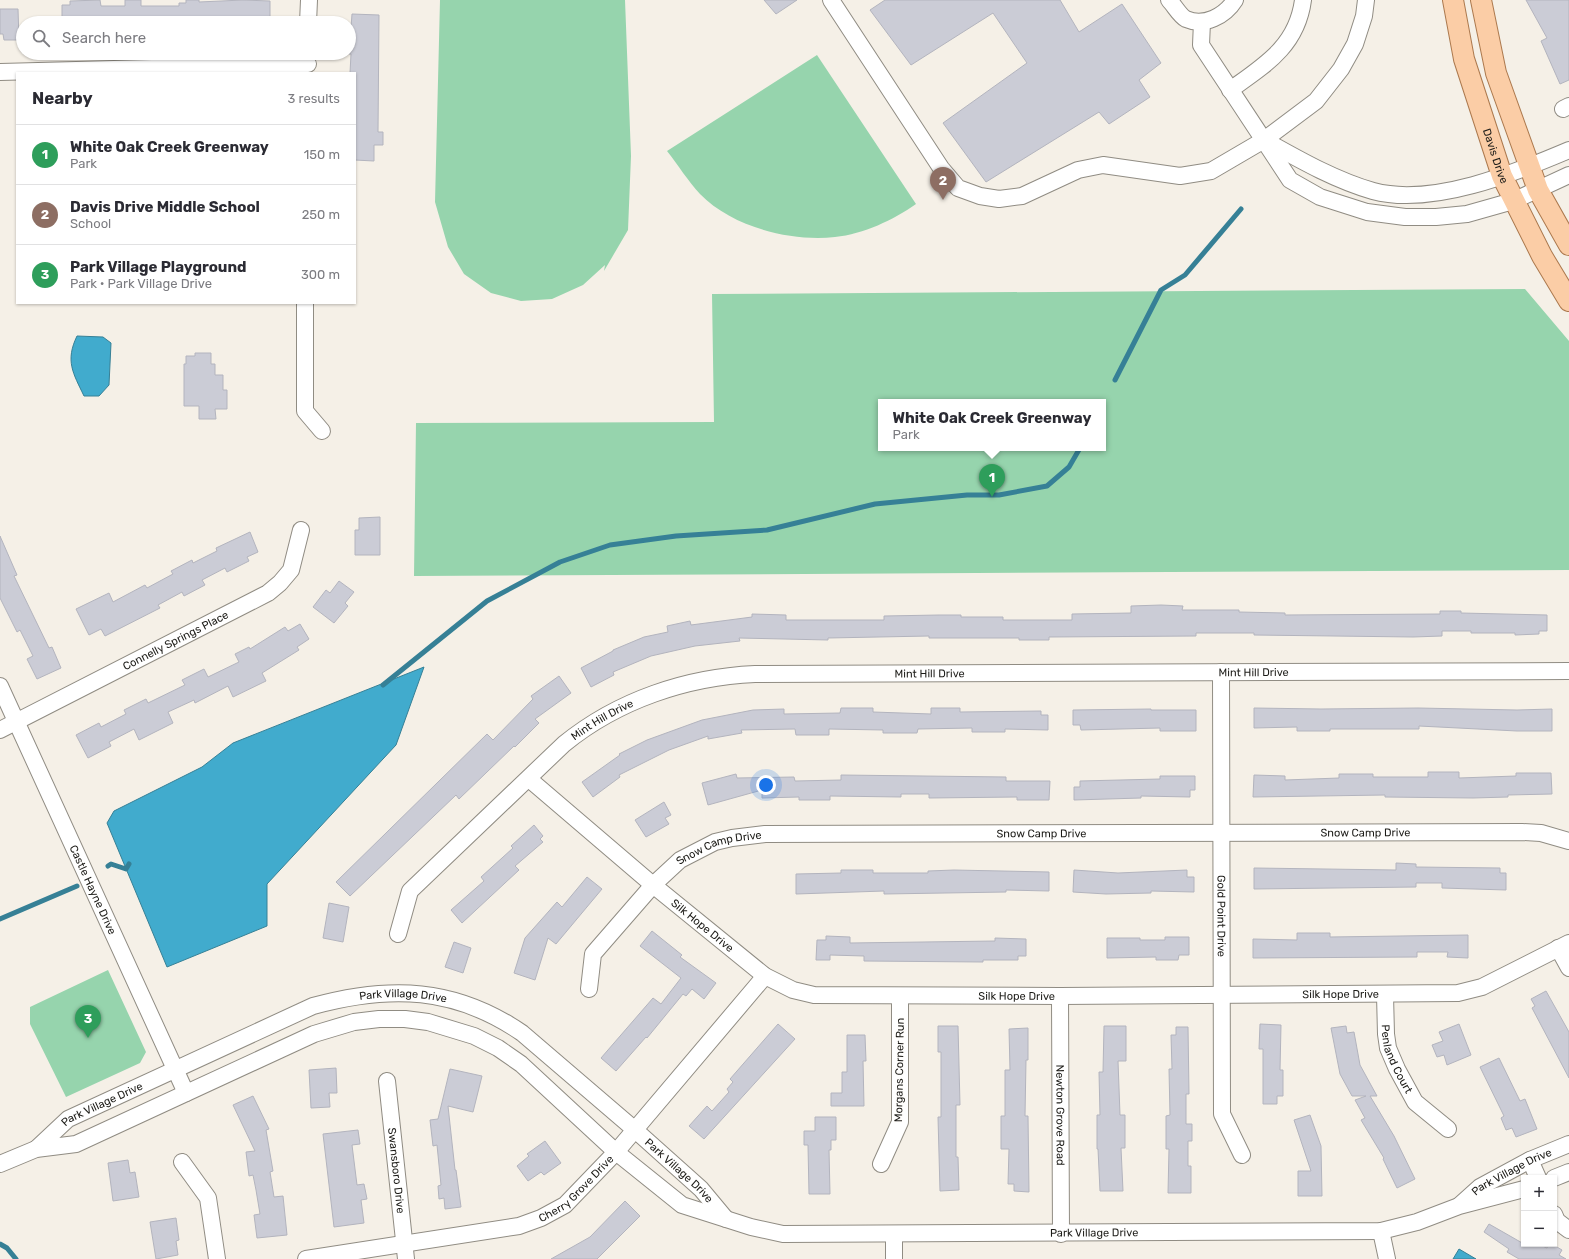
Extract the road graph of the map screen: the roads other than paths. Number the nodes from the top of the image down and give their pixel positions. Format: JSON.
{"nodes":[{"id":1,"x":309,"y":0,"type":"edge"},
{"id":2,"x":831,"y":0,"type":"edge"},
{"id":3,"x":1169,"y":0,"type":"edge"},
{"id":4,"x":1235,"y":0,"type":"edge"},
{"id":5,"x":1303,"y":0,"type":"edge"},
{"id":6,"x":1366,"y":0,"type":"edge"},
{"id":7,"x":1453,"y":0,"type":"edge"},
{"id":8,"x":1481,"y":0,"type":"edge"},
{"id":9,"x":308,"y":16,"type":"edge"},
{"id":10,"x":1202,"y":22,"type":"junction"},
{"id":11,"x":308,"y":63,"type":"edge"},
{"id":12,"x":0,"y":72,"type":"edge"},
{"id":13,"x":1230,"y":90,"type":"junction"},
{"id":14,"x":1264,"y":140,"type":"junction"},
{"id":15,"x":1569,"y":150,"type":"edge"},
{"id":16,"x":1530,"y":166,"type":"junction"},
{"id":17,"x":1569,"y":175,"type":"edge"},
{"id":18,"x":1502,"y":176,"type":"junction"},
{"id":19,"x":1538,"y":190,"type":"junction"},
{"id":20,"x":1513,"y":201,"type":"junction"},
{"id":21,"x":1569,"y":246,"type":"edge"},
{"id":22,"x":1569,"y":301,"type":"edge"},
{"id":23,"x":305,"y":304,"type":"edge"},
{"id":24,"x":322,"y":431,"type":"dead end"},
{"id":25,"x":301,"y":530,"type":"dead end"},
{"id":26,"x":1569,"y":671,"type":"edge"},
{"id":27,"x":1221,"y":672,"type":"junction"},
{"id":28,"x":0,"y":686,"type":"edge"},
{"id":29,"x":17,"y":722,"type":"junction"},
{"id":30,"x":0,"y":730,"type":"edge"},
{"id":31,"x":529,"y":779,"type":"junction"},
{"id":32,"x":1222,"y":834,"type":"junction"},
{"id":33,"x":1569,"y":841,"type":"edge"},
{"id":34,"x":653,"y":885,"type":"junction"},
{"id":35,"x":398,"y":934,"type":"dead end"},
{"id":36,"x":1564,"y":945,"type":"edge"},
{"id":37,"x":1569,"y":968,"type":"edge"},
{"id":38,"x":765,"y":976,"type":"junction"},
{"id":39,"x":589,"y":989,"type":"dead end"},
{"id":40,"x":1221,"y":995,"type":"junction"},
{"id":41,"x":1385,"y":995,"type":"junction"},
{"id":42,"x":900,"y":996,"type":"junction"},
{"id":43,"x":1060,"y":996,"type":"junction"},
{"id":44,"x":176,"y":1069,"type":"junction"},
{"id":45,"x":387,"y":1081,"type":"dead end"},
{"id":46,"x":186,"y":1093,"type":"junction"},
{"id":47,"x":634,"y":1129,"type":"junction"},
{"id":48,"x":1448,"y":1129,"type":"dead end"},
{"id":49,"x":1569,"y":1144,"type":"edge"},
{"id":50,"x":36,"y":1149,"type":"junction"},
{"id":51,"x":616,"y":1152,"type":"junction"},
{"id":52,"x":1242,"y":1155,"type":"dead end"},
{"id":53,"x":1530,"y":1160,"type":"junction"},
{"id":54,"x":182,"y":1162,"type":"dead end"},
{"id":55,"x":0,"y":1164,"type":"edge"},
{"id":56,"x":881,"y":1164,"type":"dead end"},
{"id":57,"x":1569,"y":1172,"type":"edge"},
{"id":58,"x":1537,"y":1175,"type":"edge"},
{"id":59,"x":1557,"y":1177,"type":"edge"},
{"id":60,"x":1521,"y":1190,"type":"edge"},
{"id":61,"x":1459,"y":1206,"type":"junction"},
{"id":62,"x":727,"y":1219,"type":"junction"},
{"id":63,"x":1557,"y":1221,"type":"edge"},
{"id":64,"x":1569,"y":1230,"type":"edge"},
{"id":65,"x":1381,"y":1232,"type":"junction"},
{"id":66,"x":894,"y":1234,"type":"junction"},
{"id":67,"x":1060,"y":1234,"type":"junction"},
{"id":68,"x":406,"y":1252,"type":"edge"},
{"id":69,"x":217,"y":1259,"type":"edge"},
{"id":70,"x":306,"y":1259,"type":"edge"},
{"id":71,"x":894,"y":1259,"type":"edge"},
{"id":72,"x":1387,"y":1259,"type":"edge"}],
"edges":[{"from":1,"to":9,"type":"street"},
{"from":2,"to":14,"type":"street"},
{"from":3,"to":10,"type":"street"},
{"from":4,"to":10,"type":"street"},
{"from":5,"to":13,"type":"street"},
{"from":6,"to":14,"type":"street"},
{"from":7,"to":18,"type":"main road","name":"Davis Drive"},
{"from":8,"to":16,"type":"main road"},
{"from":10,"to":13,"type":"street"},
{"from":11,"to":12,"type":"street"},
{"from":13,"to":14,"type":"street"},
{"from":14,"to":18,"type":"street"},
{"from":14,"to":20,"type":"street"},
{"from":15,"to":16,"type":"street"},
{"from":16,"to":18,"type":"street"},
{"from":16,"to":19,"type":"main road"},
{"from":17,"to":19,"type":"street"},
{"from":18,"to":20,"type":"main road","name":"Davis Drive"},
{"from":19,"to":20,"type":"street"},
{"from":19,"to":21,"type":"main road"},
{"from":20,"to":22,"type":"main road","name":"Davis Drive"},
{"from":23,"to":24,"type":"street"},
{"from":25,"to":29,"type":"street","name":"Connelly Springs Place"},
{"from":26,"to":27,"type":"street","name":"Mint Hill Drive"},
{"from":27,"to":31,"type":"street","name":"Mint Hill Drive"},
{"from":27,"to":32,"type":"street","name":"Gold Point Drive"},
{"from":28,"to":29,"type":"street","name":"Castle Hayne Drive"},
{"from":29,"to":30,"type":"street","name":"Connelly Springs Place"},
{"from":29,"to":44,"type":"street","name":"Castle Hayne Drive"},
{"from":31,"to":34,"type":"street","name":"Silk Hope Drive"},
{"from":31,"to":35,"type":"street","name":"Mint Hill Drive"},
{"from":32,"to":33,"type":"street","name":"Snow Camp Drive"},
{"from":32,"to":34,"type":"street","name":"Snow Camp Drive"},
{"from":32,"to":40,"type":"street","name":"Gold Point Drive"},
{"from":34,"to":38,"type":"street","name":"Silk Hope Drive"},
{"from":34,"to":39,"type":"street","name":"Snow Camp Drive"},
{"from":36,"to":37,"type":"street"},
{"from":36,"to":41,"type":"street","name":"Silk Hope Drive"},
{"from":38,"to":42,"type":"street","name":"Silk Hope Drive"},
{"from":38,"to":47,"type":"street","name":"Cherry Grove Drive"},
{"from":40,"to":41,"type":"street","name":"Silk Hope Drive"},
{"from":40,"to":43,"type":"street","name":"Silk Hope Drive"},
{"from":40,"to":52,"type":"street","name":"Gold Point Drive"},
{"from":41,"to":48,"type":"street","name":"Penland Court"},
{"from":42,"to":43,"type":"street","name":"Silk Hope Drive"},
{"from":42,"to":56,"type":"street","name":"Morgans Corner Run"},
{"from":43,"to":67,"type":"street","name":"Newton Grove Road"},
{"from":44,"to":46,"type":"street","name":"Castle Hayne Drive"},
{"from":44,"to":47,"type":"street","name":"Park Village Drive"},
{"from":44,"to":50,"type":"street","name":"Park Village Drive"},
{"from":45,"to":68,"type":"street","name":"Swansboro Drive"},
{"from":46,"to":50,"type":"street","name":"Park Village Drive"},
{"from":46,"to":51,"type":"street","name":"Park Village Drive"},
{"from":47,"to":51,"type":"street","name":"Cherry Grove Drive"},
{"from":47,"to":62,"type":"street","name":"Park Village Drive"},
{"from":49,"to":53,"type":"street","name":"Park Village Drive"},
{"from":50,"to":55,"type":"street","name":"Park Village Drive"},
{"from":51,"to":62,"type":"street","name":"Park Village Drive"},
{"from":51,"to":68,"type":"street","name":"Cherry Grove Drive"},
{"from":53,"to":58,"type":"street"},
{"from":53,"to":61,"type":"street","name":"Park Village Drive"},
{"from":54,"to":69,"type":"street"},
{"from":57,"to":59,"type":"street"},
{"from":60,"to":61,"type":"street","name":"Park Village Drive"},
{"from":61,"to":65,"type":"street","name":"Park Village Drive"},
{"from":62,"to":66,"type":"street","name":"Park Village Drive"},
{"from":63,"to":64,"type":"street"},
{"from":65,"to":67,"type":"street","name":"Park Village Drive"},
{"from":65,"to":72,"type":"street"},
{"from":66,"to":67,"type":"street","name":"Park Village Drive"},
{"from":66,"to":71,"type":"street"},
{"from":68,"to":70,"type":"street","name":"Cherry Grove Drive"}]}
